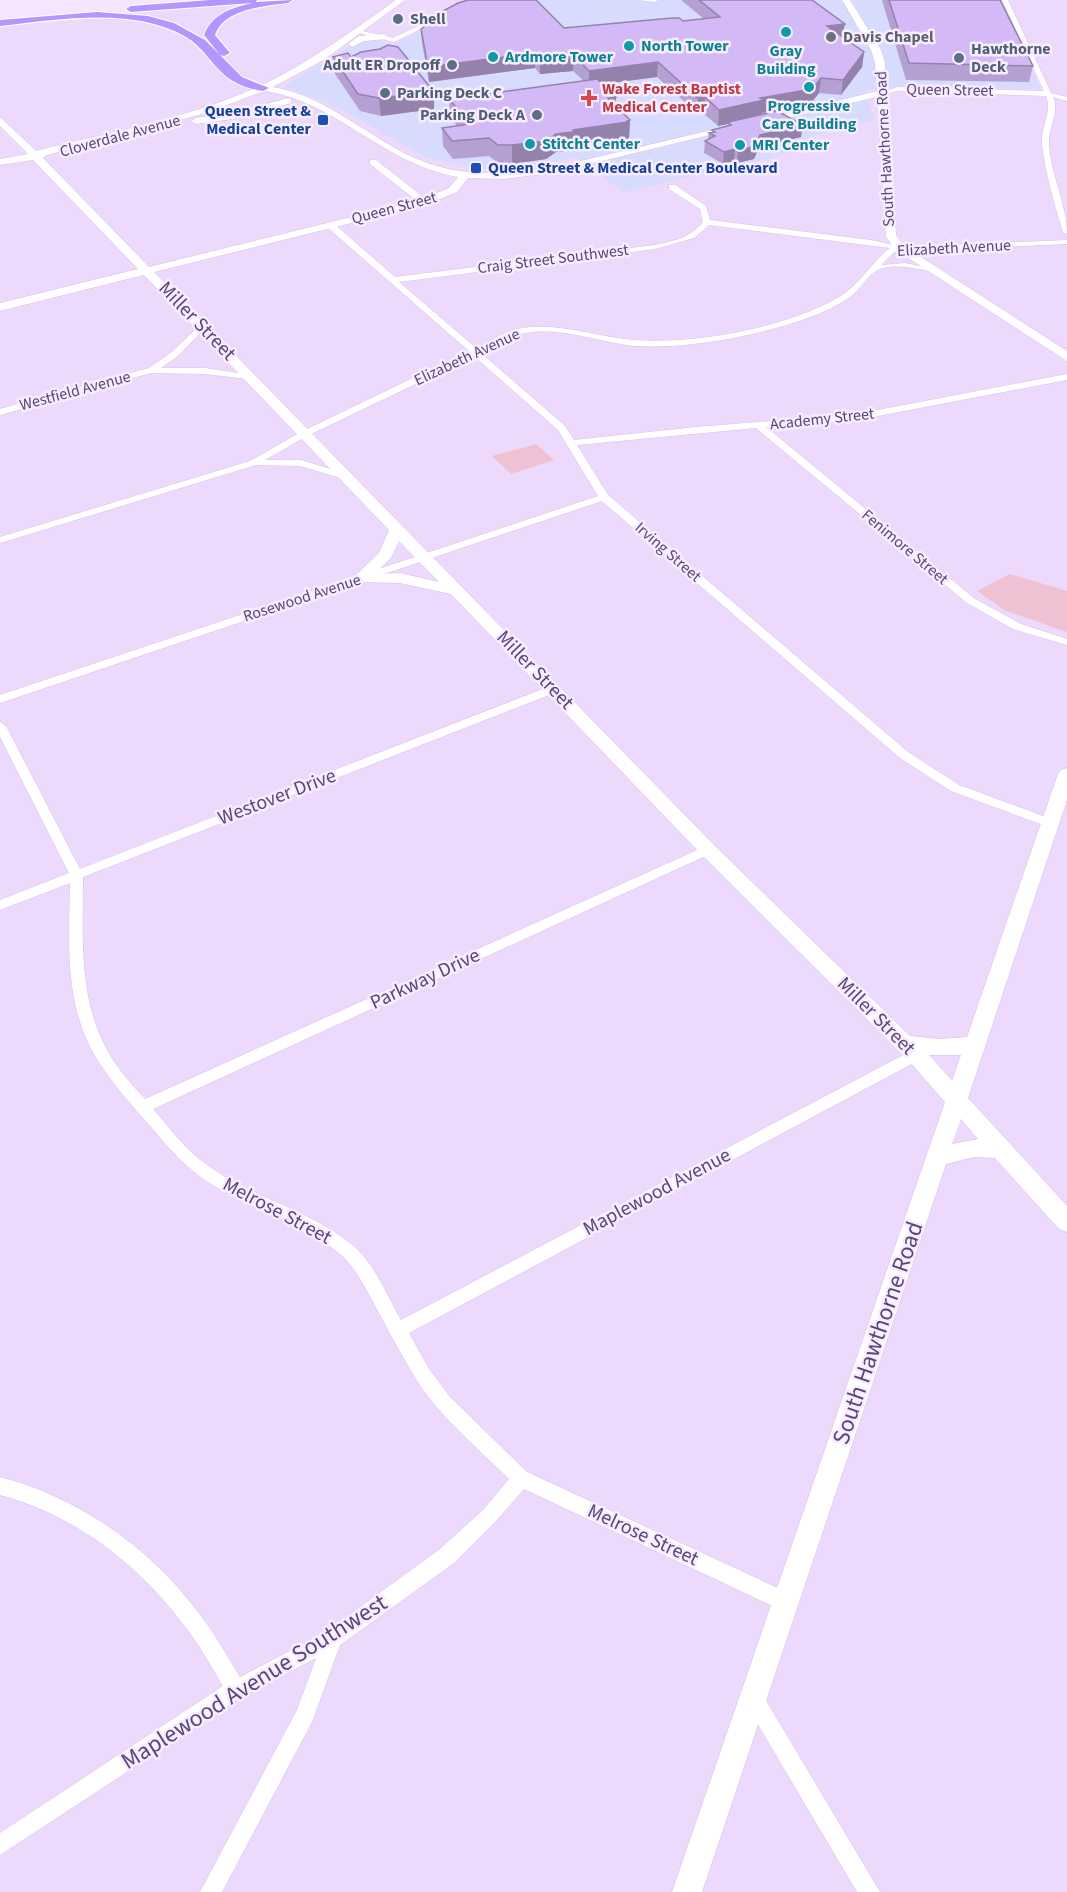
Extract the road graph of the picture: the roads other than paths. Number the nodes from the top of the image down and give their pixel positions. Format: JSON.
{"nodes":[{"id":1,"x":180,"y":0,"type":"edge"},
{"id":2,"x":202,"y":0,"type":"edge"},
{"id":3,"x":252,"y":0,"type":"edge"},
{"id":4,"x":288,"y":0,"type":"edge"},
{"id":5,"x":402,"y":0,"type":"edge"},
{"id":6,"x":641,"y":0,"type":"edge"},
{"id":7,"x":655,"y":0,"type":"edge"},
{"id":8,"x":846,"y":0,"type":"edge"},
{"id":9,"x":1005,"y":0,"type":"edge"},
{"id":10,"x":139,"y":5,"type":"junction"},
{"id":11,"x":448,"y":15,"type":"edge"},
{"id":12,"x":0,"y":16,"type":"edge"},
{"id":13,"x":0,"y":22,"type":"edge"},
{"id":14,"x":368,"y":24,"type":"junction"},
{"id":15,"x":358,"y":32,"type":"junction"},
{"id":16,"x":389,"y":38,"type":"junction"},
{"id":17,"x":337,"y":47,"type":"junction"},
{"id":18,"x":263,"y":88,"type":"junction"},
{"id":19,"x":882,"y":93,"type":"junction"},
{"id":20,"x":1050,"y":95,"type":"junction"},
{"id":21,"x":1067,"y":99,"type":"edge"},
{"id":22,"x":288,"y":101,"type":"junction"},
{"id":23,"x":203,"y":111,"type":"junction"},
{"id":24,"x":332,"y":114,"type":"junction"},
{"id":25,"x":185,"y":119,"type":"junction"},
{"id":26,"x":0,"y":120,"type":"edge"},
{"id":27,"x":751,"y":124,"type":"edge"},
{"id":28,"x":740,"y":127,"type":"edge"},
{"id":29,"x":20,"y":140,"type":"junction"},
{"id":30,"x":68,"y":145,"type":"junction"},
{"id":31,"x":34,"y":155,"type":"junction"},
{"id":32,"x":0,"y":162,"type":"edge"},
{"id":33,"x":373,"y":162,"type":"dead end"},
{"id":34,"x":466,"y":174,"type":"junction"},
{"id":35,"x":672,"y":187,"type":"dead end"},
{"id":36,"x":424,"y":202,"type":"junction"},
{"id":37,"x":707,"y":222,"type":"junction"},
{"id":38,"x":330,"y":225,"type":"junction"},
{"id":39,"x":1067,"y":232,"type":"edge"},
{"id":40,"x":1067,"y":242,"type":"edge"},
{"id":41,"x":900,"y":248,"type":"junction"},
{"id":42,"x":875,"y":269,"type":"junction"},
{"id":43,"x":148,"y":270,"type":"junction"},
{"id":44,"x":934,"y":270,"type":"junction"},
{"id":45,"x":392,"y":280,"type":"junction"},
{"id":46,"x":0,"y":307,"type":"edge"},
{"id":47,"x":202,"y":326,"type":"junction"},
{"id":48,"x":476,"y":351,"type":"junction"},
{"id":49,"x":1067,"y":357,"type":"edge"},
{"id":50,"x":151,"y":370,"type":"junction"},
{"id":51,"x":1067,"y":377,"type":"edge"},
{"id":52,"x":252,"y":378,"type":"junction"},
{"id":53,"x":0,"y":412,"type":"edge"},
{"id":54,"x":758,"y":425,"type":"junction"},
{"id":55,"x":304,"y":434,"type":"junction"},
{"id":56,"x":574,"y":443,"type":"junction"},
{"id":57,"x":253,"y":463,"type":"junction"},
{"id":58,"x":347,"y":477,"type":"junction"},
{"id":59,"x":604,"y":497,"type":"junction"},
{"id":60,"x":397,"y":528,"type":"junction"},
{"id":61,"x":0,"y":540,"type":"edge"},
{"id":62,"x":426,"y":557,"type":"junction"},
{"id":63,"x":360,"y":579,"type":"junction"},
{"id":64,"x":459,"y":591,"type":"junction"},
{"id":65,"x":1067,"y":642,"type":"edge"},
{"id":66,"x":553,"y":689,"type":"junction"},
{"id":67,"x":0,"y":699,"type":"edge"},
{"id":68,"x":0,"y":726,"type":"edge"},
{"id":69,"x":1067,"y":774,"type":"edge"},
{"id":70,"x":1050,"y":823,"type":"junction"},
{"id":71,"x":708,"y":850,"type":"junction"},
{"id":72,"x":77,"y":875,"type":"junction"},
{"id":73,"x":0,"y":905,"type":"edge"},
{"id":74,"x":976,"y":1044,"type":"junction"},
{"id":75,"x":910,"y":1049,"type":"junction"},
{"id":76,"x":958,"y":1099,"type":"junction"},
{"id":77,"x":142,"y":1107,"type":"junction"},
{"id":78,"x":1001,"y":1149,"type":"junction"},
{"id":79,"x":938,"y":1156,"type":"junction"},
{"id":80,"x":1067,"y":1222,"type":"edge"},
{"id":81,"x":399,"y":1330,"type":"junction"},
{"id":82,"x":521,"y":1478,"type":"junction"},
{"id":83,"x":0,"y":1486,"type":"edge"},
{"id":84,"x":786,"y":1602,"type":"junction"},
{"id":85,"x":333,"y":1639,"type":"junction"},
{"id":86,"x":236,"y":1689,"type":"junction"},
{"id":87,"x":754,"y":1699,"type":"junction"},
{"id":88,"x":0,"y":1845,"type":"edge"},
{"id":89,"x":211,"y":1892,"type":"edge"},
{"id":90,"x":687,"y":1892,"type":"edge"},
{"id":91,"x":869,"y":1892,"type":"edge"}],
"edges":[{"from":1,"to":10,"type":"highway"},
{"from":2,"to":10,"type":"highway"},
{"from":3,"to":13,"type":"highway"},
{"from":4,"to":18,"type":"highway"},
{"from":5,"to":14,"type":"main road","name":"Cloverdale Avenue"},
{"from":6,"to":7,"type":"street"},
{"from":8,"to":19,"type":"main road","name":"South Hawthorne Road"},
{"from":9,"to":20,"type":"street"},
{"from":10,"to":12,"type":"highway"},
{"from":11,"to":16,"type":"street"},
{"from":13,"to":18,"type":"highway"},
{"from":14,"to":15,"type":"main road","name":"Cloverdale Avenue"},
{"from":14,"to":16,"type":"main road"},
{"from":15,"to":16,"type":"street"},
{"from":15,"to":17,"type":"main road","name":"Cloverdale Avenue"},
{"from":16,"to":17,"type":"main road"},
{"from":17,"to":18,"type":"main road","name":"Cloverdale Avenue"},
{"from":18,"to":22,"type":"main road"},
{"from":18,"to":23,"type":"main road","name":"Cloverdale Avenue"},
{"from":18,"to":24,"type":"main road"},
{"from":19,"to":20,"type":"street","name":"Queen Street"},
{"from":19,"to":27,"type":"main road","name":"Queen Street"},
{"from":19,"to":41,"type":"main road","name":"South Hawthorne Road"},
{"from":20,"to":21,"type":"street","name":"Queen Street"},
{"from":20,"to":39,"type":"street"},
{"from":22,"to":24,"type":"main road"},
{"from":22,"to":25,"type":"main road"},
{"from":23,"to":25,"type":"main road","name":"Cloverdale Avenue"},
{"from":23,"to":30,"type":"main road","name":"Cloverdale Avenue"},
{"from":24,"to":34,"type":"main road"},
{"from":25,"to":31,"type":"main road","name":"Cloverdale Avenue"},
{"from":26,"to":29,"type":"main road","name":"Miller Street"},
{"from":28,"to":34,"type":"main road"},
{"from":29,"to":30,"type":"main road"},
{"from":29,"to":31,"type":"main road","name":"Miller Street"},
{"from":30,"to":31,"type":"main road","name":"Cloverdale Avenue"},
{"from":31,"to":32,"type":"main road","name":"Cloverdale Avenue"},
{"from":31,"to":43,"type":"main road","name":"Miller Street"},
{"from":33,"to":36,"type":"street"},
{"from":34,"to":36,"type":"main road","name":"Queen Street"},
{"from":35,"to":37,"type":"street"},
{"from":36,"to":38,"type":"main road","name":"Queen Street"},
{"from":37,"to":41,"type":"street"},
{"from":37,"to":45,"type":"street","name":"Craig Street Southwest"},
{"from":38,"to":43,"type":"main road","name":"Queen Street"},
{"from":38,"to":45,"type":"street","name":"Irving Street"},
{"from":40,"to":41,"type":"street","name":"Elizabeth Avenue"},
{"from":41,"to":42,"type":"street","name":"Elizabeth Avenue"},
{"from":41,"to":44,"type":"main road","name":"South Hawthorne Road"},
{"from":42,"to":44,"type":"street"},
{"from":42,"to":48,"type":"street","name":"Elizabeth Avenue"},
{"from":43,"to":46,"type":"main road","name":"Queen Street"},
{"from":43,"to":47,"type":"main road","name":"Miller Street"},
{"from":44,"to":49,"type":"main road","name":"South Hawthorne Road"},
{"from":45,"to":48,"type":"street","name":"Irving Street"},
{"from":47,"to":50,"type":"street","name":"Westfield Avenue"},
{"from":47,"to":52,"type":"main road","name":"Miller Street"},
{"from":48,"to":55,"type":"street","name":"Elizabeth Avenue"},
{"from":48,"to":56,"type":"street","name":"Irving Street"},
{"from":50,"to":52,"type":"street","name":"Westfield Avenue"},
{"from":50,"to":53,"type":"street","name":"Westfield Avenue"},
{"from":51,"to":54,"type":"street","name":"Academy Street"},
{"from":52,"to":55,"type":"main road","name":"Miller Street"},
{"from":54,"to":56,"type":"street","name":"Academy Street"},
{"from":54,"to":65,"type":"street","name":"Fenimore Street"},
{"from":55,"to":57,"type":"street","name":"Elizabeth Avenue"},
{"from":55,"to":58,"type":"main road","name":"Miller Street"},
{"from":56,"to":59,"type":"street","name":"Irving Street"},
{"from":57,"to":58,"type":"street","name":"Elizabeth Avenue"},
{"from":57,"to":61,"type":"street","name":"Elizabeth Avenue"},
{"from":58,"to":60,"type":"main road","name":"Miller Street"},
{"from":59,"to":62,"type":"street","name":"Rosewood Avenue"},
{"from":59,"to":70,"type":"street","name":"Irving Street"},
{"from":60,"to":62,"type":"main road","name":"Miller Street"},
{"from":60,"to":63,"type":"main road"},
{"from":62,"to":63,"type":"street","name":"Rosewood Avenue"},
{"from":62,"to":64,"type":"main road","name":"Miller Street"},
{"from":63,"to":64,"type":"main road"},
{"from":63,"to":67,"type":"street","name":"Rosewood Avenue"},
{"from":64,"to":66,"type":"main road","name":"Miller Street"},
{"from":66,"to":71,"type":"main road","name":"Miller Street"},
{"from":66,"to":72,"type":"street","name":"Westover Drive"},
{"from":68,"to":72,"type":"street","name":"Melrose Street"},
{"from":69,"to":70,"type":"main road","name":"South Hawthorne Road"},
{"from":70,"to":74,"type":"main road","name":"South Hawthorne Road"},
{"from":71,"to":75,"type":"main road","name":"Miller Street"},
{"from":71,"to":77,"type":"street","name":"Parkway Drive"},
{"from":72,"to":73,"type":"street","name":"Westover Drive"},
{"from":72,"to":77,"type":"street","name":"Melrose Street"},
{"from":74,"to":75,"type":"main road"},
{"from":74,"to":76,"type":"main road","name":"South Hawthorne Road"},
{"from":75,"to":76,"type":"main road","name":"Miller Street"},
{"from":75,"to":81,"type":"street","name":"Maplewood Avenue"},
{"from":76,"to":78,"type":"main road","name":"Miller Street"},
{"from":76,"to":79,"type":"main road","name":"South Hawthorne Road"},
{"from":77,"to":81,"type":"street","name":"Melrose Street"},
{"from":78,"to":79,"type":"main road"},
{"from":78,"to":80,"type":"main road","name":"Miller Street"},
{"from":79,"to":84,"type":"main road","name":"South Hawthorne Road"},
{"from":81,"to":82,"type":"street","name":"Melrose Street"},
{"from":82,"to":84,"type":"street","name":"Melrose Street"},
{"from":82,"to":85,"type":"street","name":"Maplewood Avenue Southwest"},
{"from":83,"to":86,"type":"street"},
{"from":84,"to":87,"type":"main road","name":"South Hawthorne Road"},
{"from":85,"to":86,"type":"street","name":"Maplewood Avenue Southwest"},
{"from":85,"to":89,"type":"street"},
{"from":86,"to":88,"type":"street","name":"Maplewood Avenue Southwest"},
{"from":87,"to":90,"type":"main road","name":"South Hawthorne Road"},
{"from":87,"to":91,"type":"street"}]}
